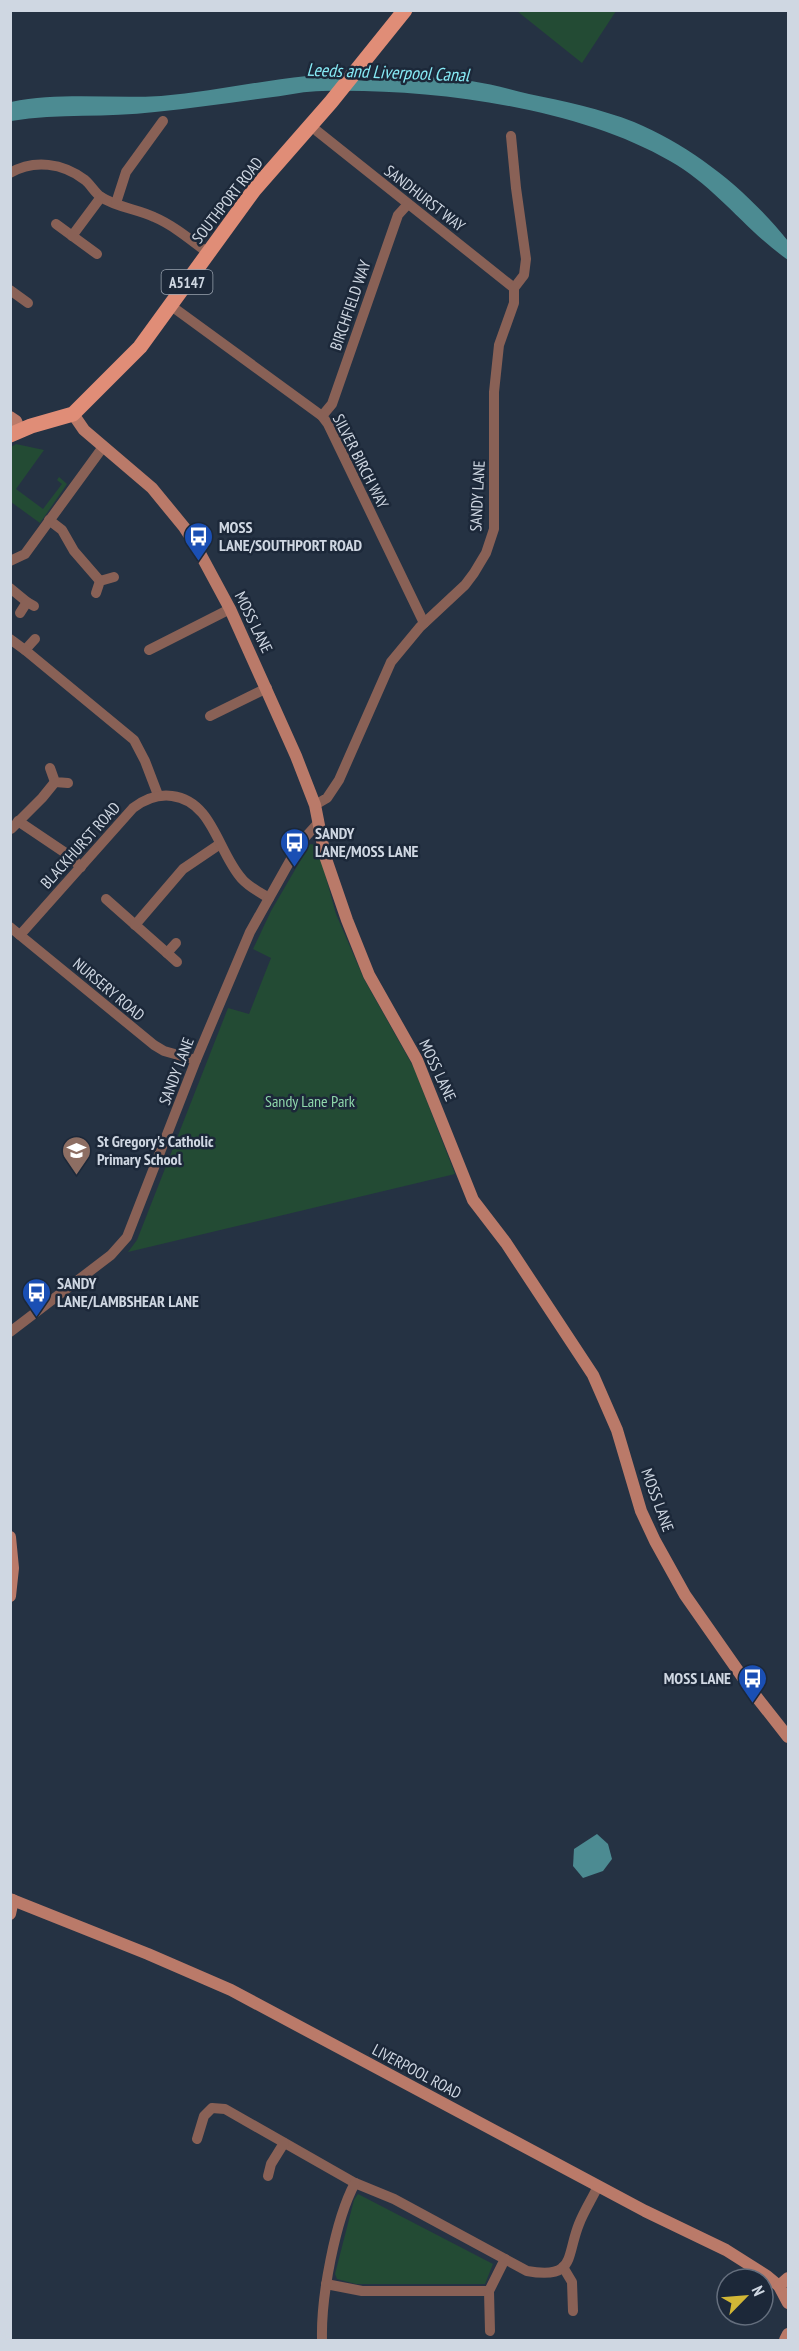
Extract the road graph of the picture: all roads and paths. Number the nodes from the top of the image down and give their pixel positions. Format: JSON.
{"nodes":[{"id":1,"x":405,"y":10,"type":"edge"},
{"id":2,"x":163,"y":121,"type":"dead end"},
{"id":3,"x":317,"y":131,"type":"dead end"},
{"id":4,"x":512,"y":136,"type":"dead end"},
{"id":5,"x":10,"y":173,"type":"edge"},
{"id":6,"x":101,"y":197,"type":"junction"},
{"id":7,"x":116,"y":203,"type":"junction"},
{"id":8,"x":408,"y":204,"type":"junction"},
{"id":9,"x":56,"y":224,"type":"dead end"},
{"id":10,"x":72,"y":236,"type":"junction"},
{"id":11,"x":208,"y":253,"type":"junction"},
{"id":12,"x":97,"y":254,"type":"dead end"},
{"id":13,"x":514,"y":288,"type":"junction"},
{"id":14,"x":13,"y":297,"type":"edge"},
{"id":15,"x":28,"y":303,"type":"dead end"},
{"id":16,"x":170,"y":305,"type":"junction"},
{"id":17,"x":73,"y":414,"type":"junction"},
{"id":18,"x":322,"y":416,"type":"junction"},
{"id":19,"x":10,"y":417,"type":"edge"},
{"id":20,"x":16,"y":433,"type":"edge"},
{"id":21,"x":103,"y":447,"type":"junction"},
{"id":22,"x":49,"y":520,"type":"junction"},
{"id":23,"x":10,"y":561,"type":"edge"},
{"id":24,"x":114,"y":577,"type":"dead end"},
{"id":25,"x":100,"y":581,"type":"junction"},
{"id":26,"x":10,"y":588,"type":"edge"},
{"id":27,"x":96,"y":593,"type":"dead end"},
{"id":28,"x":230,"y":609,"type":"junction"},
{"id":29,"x":20,"y":613,"type":"dead end"},
{"id":30,"x":424,"y":623,"type":"junction"},
{"id":31,"x":10,"y":639,"type":"edge"},
{"id":32,"x":35,"y":639,"type":"dead end"},
{"id":33,"x":25,"y":650,"type":"junction"},
{"id":34,"x":149,"y":650,"type":"dead end"},
{"id":35,"x":267,"y":688,"type":"junction"},
{"id":36,"x":210,"y":716,"type":"dead end"},
{"id":37,"x":50,"y":768,"type":"dead end"},
{"id":38,"x":55,"y":782,"type":"junction"},
{"id":39,"x":68,"y":783,"type":"dead end"},
{"id":40,"x":158,"y":795,"type":"junction"},
{"id":41,"x":315,"y":805,"type":"junction"},
{"id":42,"x":319,"y":822,"type":"junction"},
{"id":43,"x":14,"y":825,"type":"edge"},
{"id":44,"x":220,"y":844,"type":"junction"},
{"id":45,"x":81,"y":867,"type":"junction"},
{"id":46,"x":269,"y":898,"type":"junction"},
{"id":47,"x":106,"y":899,"type":"dead end"},
{"id":48,"x":135,"y":925,"type":"junction"},
{"id":49,"x":10,"y":927,"type":"edge"},
{"id":50,"x":20,"y":935,"type":"junction"},
{"id":51,"x":176,"y":943,"type":"dead end"},
{"id":52,"x":167,"y":953,"type":"junction"},
{"id":53,"x":177,"y":962,"type":"dead end"},
{"id":54,"x":196,"y":1060,"type":"junction"},
{"id":55,"x":10,"y":1332,"type":"edge"},
{"id":56,"x":10,"y":1537,"type":"edge"},
{"id":57,"x":10,"y":1596,"type":"edge"},
{"id":58,"x":789,"y":1737,"type":"edge"},
{"id":59,"x":12,"y":1899,"type":"edge"},
{"id":60,"x":10,"y":1914,"type":"edge"},
{"id":61,"x":197,"y":2139,"type":"dead end"},
{"id":62,"x":284,"y":2143,"type":"junction"},
{"id":63,"x":268,"y":2176,"type":"dead end"},
{"id":64,"x":355,"y":2183,"type":"junction"},
{"id":65,"x":598,"y":2186,"type":"junction"},
{"id":66,"x":505,"y":2259,"type":"junction"},
{"id":67,"x":563,"y":2267,"type":"junction"},
{"id":68,"x":784,"y":2282,"type":"edge"},
{"id":69,"x":326,"y":2284,"type":"junction"},
{"id":70,"x":489,"y":2291,"type":"junction"},
{"id":71,"x":789,"y":2303,"type":"edge"},
{"id":72,"x":573,"y":2311,"type":"dead end"},
{"id":73,"x":490,"y":2331,"type":"dead end"},
{"id":74,"x":789,"y":2334,"type":"edge"},
{"id":75,"x":322,"y":2339,"type":"dead end"},
{"id":76,"x":785,"y":2340,"type":"edge"}],
"edges":[{"from":1,"to":11,"type":"main road","name":"SOUTHPORT ROAD","number":"A5147"},
{"from":2,"to":7,"type":"street"},
{"from":3,"to":8,"type":"street","name":"SANDHURST WAY"},
{"from":4,"to":13,"type":"street","name":"SANDY LANE"},
{"from":5,"to":6,"type":"street"},
{"from":6,"to":7,"type":"street"},
{"from":6,"to":10,"type":"street"},
{"from":7,"to":11,"type":"street"},
{"from":8,"to":13,"type":"street","name":"SANDHURST WAY"},
{"from":8,"to":18,"type":"street","name":"BIRCHFIELD WAY"},
{"from":9,"to":10,"type":"street"},
{"from":10,"to":12,"type":"street"},
{"from":11,"to":16,"type":"main road","name":"SOUTHPORT ROAD","number":"A5147"},
{"from":13,"to":30,"type":"street","name":"SANDY LANE"},
{"from":14,"to":15,"type":"street"},
{"from":16,"to":17,"type":"main road","name":"SOUTHPORT ROAD","number":"A5147"},
{"from":16,"to":18,"type":"street","name":"SILVER BIRCH WAY"},
{"from":17,"to":20,"type":"main road","name":"SOUTHPORT ROAD","number":"A5147"},
{"from":17,"to":21,"type":"street","name":"MOSS LANE"},
{"from":18,"to":30,"type":"street","name":"SILVER BIRCH WAY"},
{"from":19,"to":20,"type":"street"},
{"from":21,"to":22,"type":"street"},
{"from":21,"to":28,"type":"street","name":"MOSS LANE"},
{"from":22,"to":23,"type":"street"},
{"from":22,"to":25,"type":"street"},
{"from":24,"to":25,"type":"street"},
{"from":25,"to":27,"type":"street"},
{"from":26,"to":29,"type":"street"},
{"from":28,"to":34,"type":"street"},
{"from":28,"to":35,"type":"street","name":"MOSS LANE"},
{"from":30,"to":41,"type":"street","name":"SANDY LANE"},
{"from":31,"to":33,"type":"street"},
{"from":32,"to":33,"type":"street"},
{"from":33,"to":40,"type":"street"},
{"from":35,"to":36,"type":"street"},
{"from":35,"to":41,"type":"street","name":"MOSS LANE"},
{"from":37,"to":38,"type":"street"},
{"from":38,"to":39,"type":"street"},
{"from":38,"to":43,"type":"street"},
{"from":40,"to":44,"type":"street"},
{"from":40,"to":45,"type":"street","name":"BLACKHURST ROAD"},
{"from":41,"to":42,"type":"street","name":"MOSS LANE"},
{"from":42,"to":46,"type":"street","name":"SANDY LANE"},
{"from":42,"to":58,"type":"street","name":"MOSS LANE"},
{"from":43,"to":45,"type":"street"},
{"from":44,"to":46,"type":"street"},
{"from":44,"to":48,"type":"street"},
{"from":45,"to":50,"type":"street","name":"BLACKHURST ROAD"},
{"from":46,"to":54,"type":"street","name":"SANDY LANE"},
{"from":47,"to":48,"type":"street"},
{"from":48,"to":52,"type":"street"},
{"from":49,"to":50,"type":"street","name":"NURSERY ROAD"},
{"from":50,"to":54,"type":"street","name":"NURSERY ROAD"},
{"from":51,"to":52,"type":"street"},
{"from":52,"to":53,"type":"street"},
{"from":54,"to":55,"type":"street","name":"SANDY LANE"},
{"from":56,"to":57,"type":"street"},
{"from":59,"to":60,"type":"street"},
{"from":59,"to":65,"type":"street","name":"LIVERPOOL ROAD"},
{"from":61,"to":62,"type":"street"},
{"from":62,"to":63,"type":"street"},
{"from":62,"to":64,"type":"street"},
{"from":64,"to":66,"type":"street"},
{"from":64,"to":69,"type":"street"},
{"from":65,"to":67,"type":"street"},
{"from":65,"to":68,"type":"street","name":"LIVERPOOL ROAD"},
{"from":66,"to":67,"type":"street"},
{"from":66,"to":70,"type":"street"},
{"from":67,"to":72,"type":"street"},
{"from":68,"to":71,"type":"street","name":"LIVERPOOL ROAD"},
{"from":69,"to":70,"type":"street"},
{"from":69,"to":75,"type":"street"},
{"from":70,"to":73,"type":"street"},
{"from":74,"to":76,"type":"street"}]}
